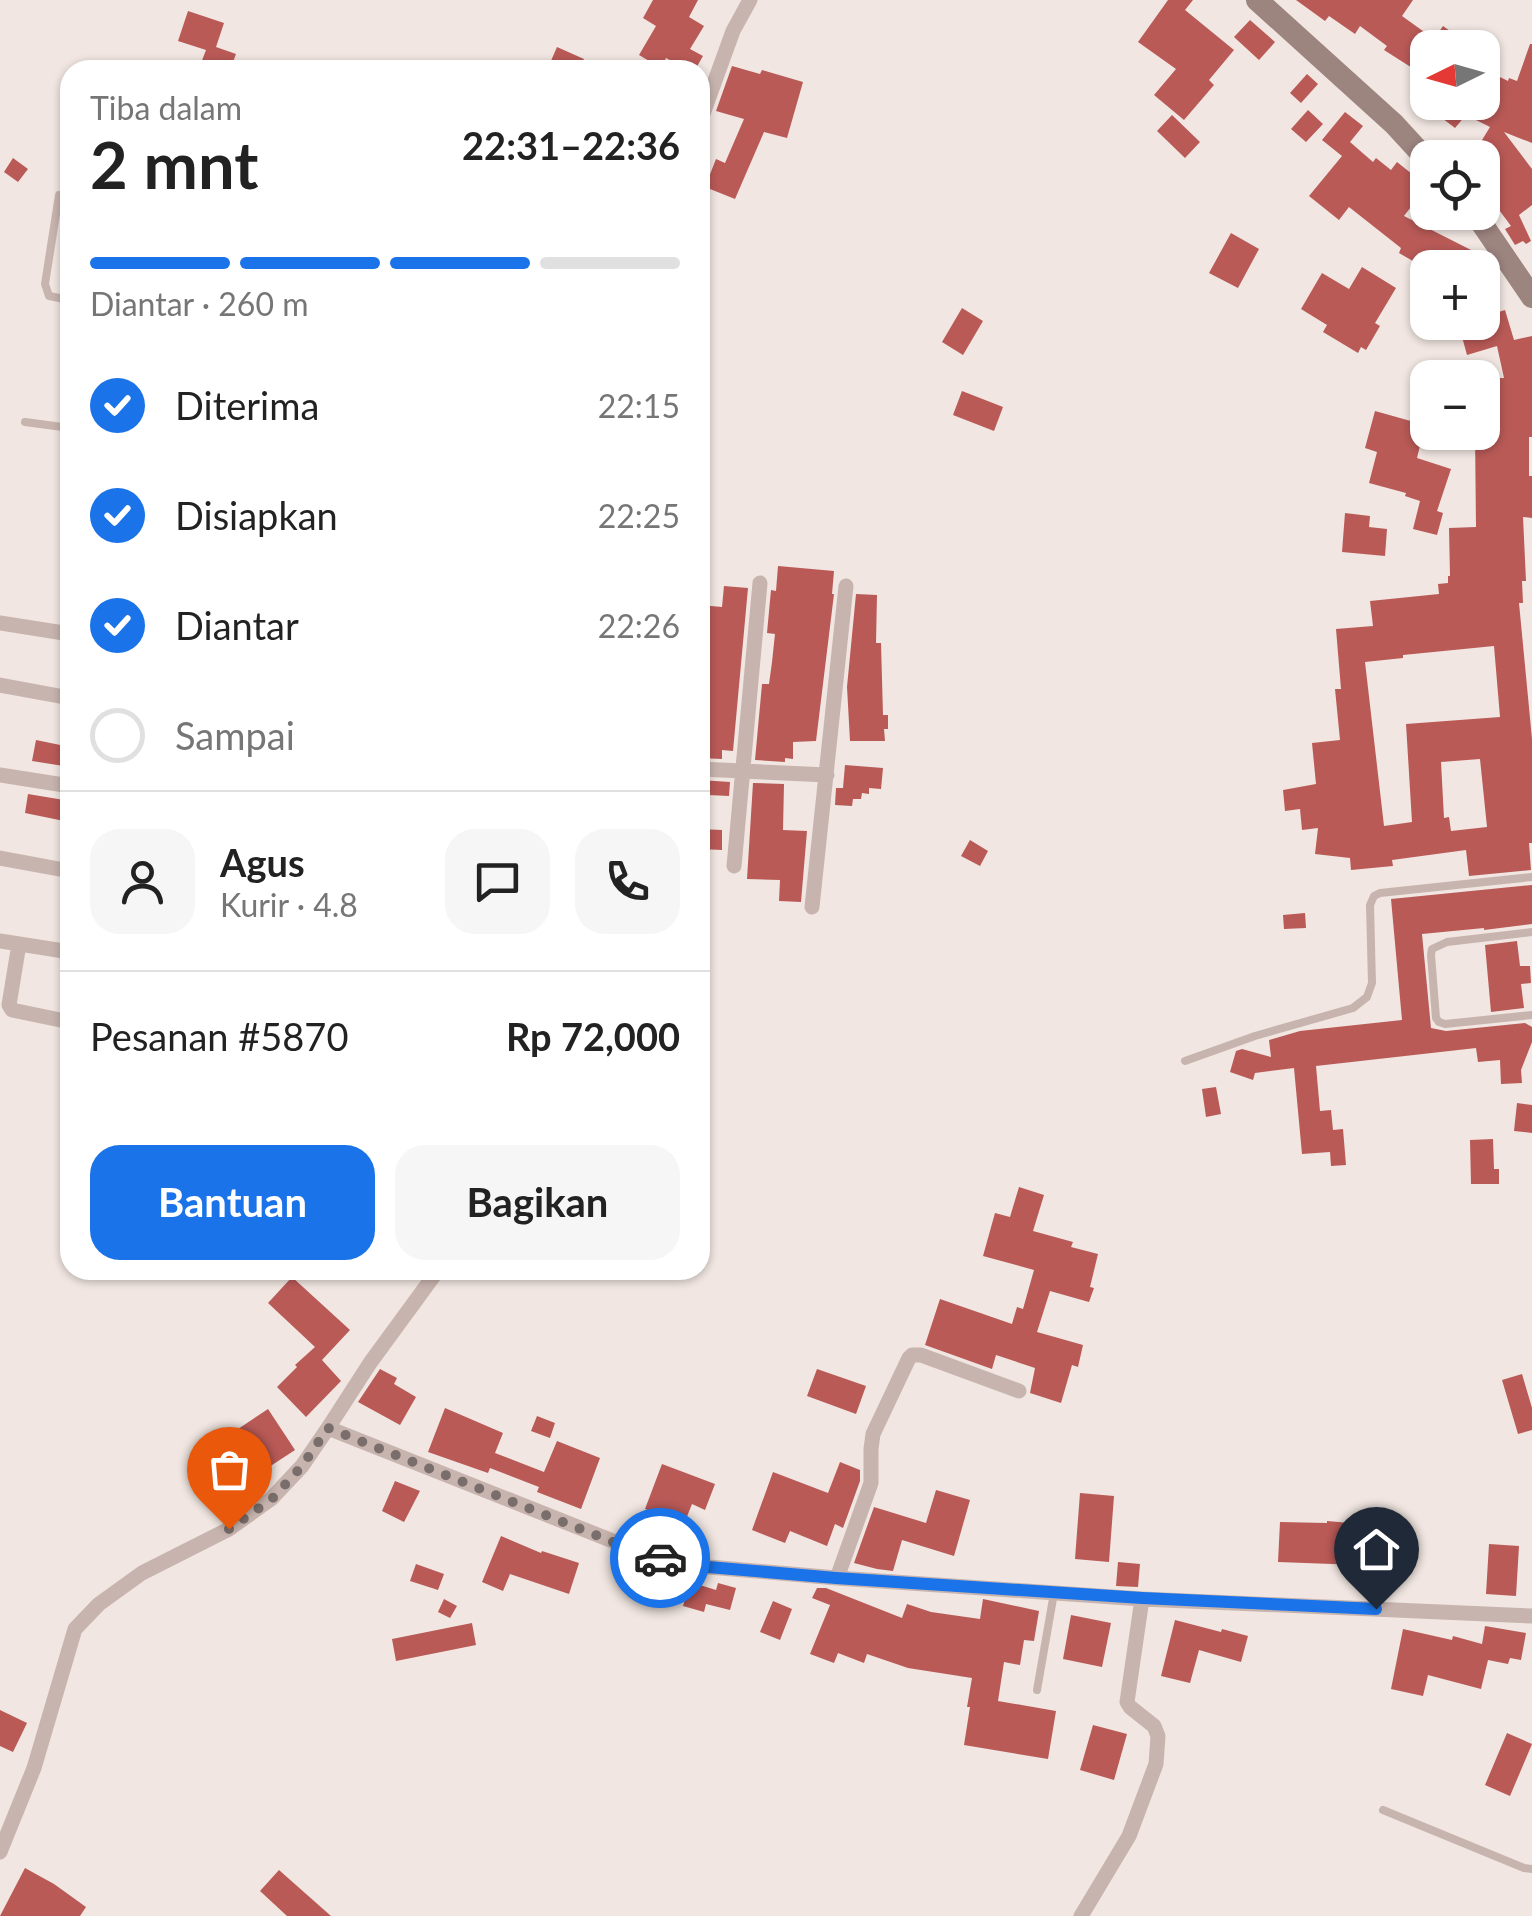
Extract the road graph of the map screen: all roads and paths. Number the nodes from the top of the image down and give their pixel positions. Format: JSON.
{"nodes":[{"id":1,"x":750,"y":0,"type":"edge"},
{"id":2,"x":1256,"y":0,"type":"edge"},
{"id":3,"x":710,"y":93,"type":"edge"},
{"id":4,"x":1410,"y":141,"type":"edge"},
{"id":5,"x":58,"y":196,"type":"dead end"},
{"id":6,"x":1488,"y":230,"type":"edge"},
{"id":7,"x":1528,"y":284,"type":"edge"},
{"id":8,"x":60,"y":298,"type":"edge"},
{"id":9,"x":25,"y":422,"type":"dead end"},
{"id":10,"x":60,"y":427,"type":"edge"},
{"id":11,"x":760,"y":583,"type":"dead end"},
{"id":12,"x":846,"y":586,"type":"dead end"},
{"id":13,"x":0,"y":623,"type":"edge"},
{"id":14,"x":60,"y":632,"type":"edge"},
{"id":15,"x":0,"y":686,"type":"edge"},
{"id":16,"x":60,"y":696,"type":"edge"},
{"id":17,"x":710,"y":769,"type":"edge"},
{"id":18,"x":742,"y":770,"type":"junction"},
{"id":19,"x":826,"y":774,"type":"junction"},
{"id":20,"x":0,"y":775,"type":"edge"},
{"id":21,"x":60,"y":784,"type":"edge"},
{"id":22,"x":0,"y":858,"type":"edge"},
{"id":23,"x":734,"y":866,"type":"dead end"},
{"id":24,"x":60,"y":868,"type":"edge"},
{"id":25,"x":1532,"y":877,"type":"edge"},
{"id":26,"x":812,"y":908,"type":"dead end"},
{"id":27,"x":1532,"y":932,"type":"edge"},
{"id":28,"x":0,"y":941,"type":"edge"},
{"id":29,"x":19,"y":944,"type":"junction"},
{"id":30,"x":60,"y":950,"type":"edge"},
{"id":31,"x":1532,"y":1015,"type":"edge"},
{"id":32,"x":60,"y":1020,"type":"edge"},
{"id":33,"x":1185,"y":1061,"type":"dead end"},
{"id":34,"x":431,"y":1280,"type":"edge"},
{"id":35,"x":1020,"y":1391,"type":"dead end"},
{"id":36,"x":328,"y":1428,"type":"junction"},
{"id":37,"x":836,"y":1578,"type":"junction"},
{"id":38,"x":1054,"y":1593,"type":"junction"},
{"id":39,"x":1142,"y":1598,"type":"junction"},
{"id":40,"x":1532,"y":1616,"type":"edge"},
{"id":41,"x":1037,"y":1690,"type":"dead end"},
{"id":42,"x":0,"y":1799,"type":"edge"},
{"id":43,"x":18,"y":1808,"type":"junction"},
{"id":44,"x":1383,"y":1810,"type":"dead end"},
{"id":45,"x":0,"y":1852,"type":"edge"},
{"id":46,"x":1532,"y":1869,"type":"edge"},
{"id":47,"x":1081,"y":1916,"type":"edge"}],
"edges":[{"from":1,"to":3,"type":"street"},
{"from":2,"to":4,"type":"main road"},
{"from":5,"to":8,"type":"lane"},
{"from":6,"to":7,"type":"main road"},
{"from":9,"to":10,"type":"lane"},
{"from":11,"to":18,"type":"street"},
{"from":12,"to":19,"type":"street"},
{"from":13,"to":14,"type":"street"},
{"from":15,"to":16,"type":"street"},
{"from":17,"to":18,"type":"street"},
{"from":18,"to":19,"type":"street"},
{"from":18,"to":23,"type":"street"},
{"from":19,"to":26,"type":"street"},
{"from":20,"to":21,"type":"street"},
{"from":22,"to":24,"type":"street"},
{"from":25,"to":33,"type":"lane"},
{"from":27,"to":31,"type":"lane"},
{"from":28,"to":29,"type":"street"},
{"from":29,"to":30,"type":"street"},
{"from":29,"to":32,"type":"street"},
{"from":34,"to":36,"type":"street"},
{"from":35,"to":37,"type":"street"},
{"from":36,"to":37,"type":"street"},
{"from":36,"to":43,"type":"street"},
{"from":37,"to":38,"type":"street"},
{"from":38,"to":39,"type":"street"},
{"from":38,"to":41,"type":"lane"},
{"from":39,"to":40,"type":"street"},
{"from":39,"to":47,"type":"street"},
{"from":42,"to":43,"type":"street"},
{"from":43,"to":45,"type":"street"},
{"from":44,"to":46,"type":"lane"}]}
